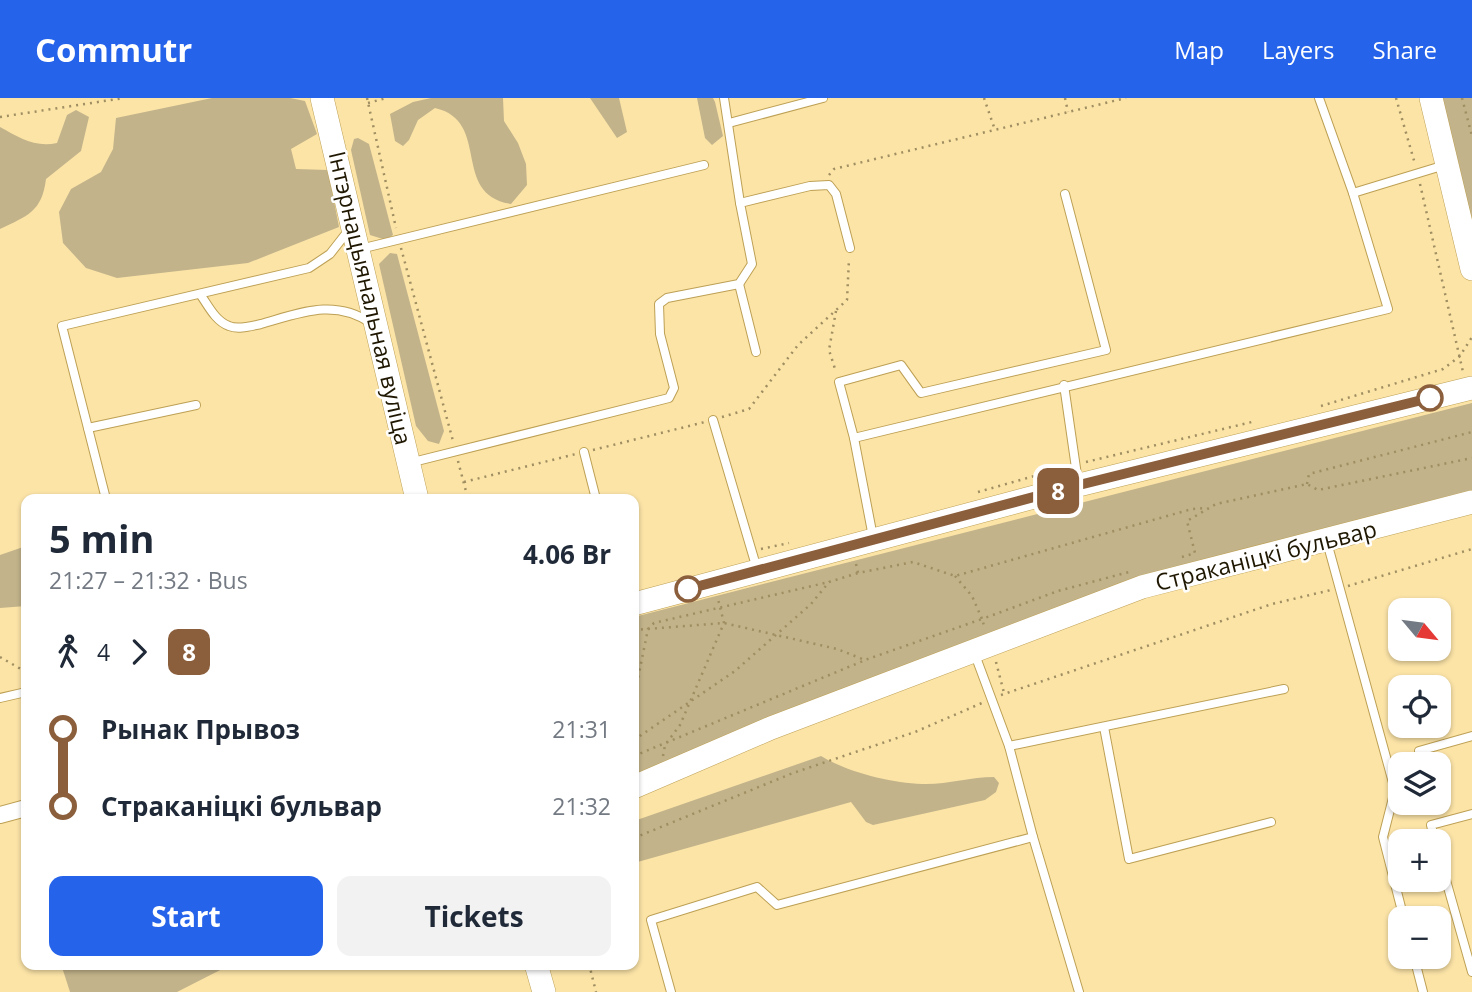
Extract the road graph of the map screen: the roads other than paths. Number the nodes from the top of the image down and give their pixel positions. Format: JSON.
{"nodes":[{"id":1,"x":322,"y":98,"type":"edge"},
{"id":2,"x":724,"y":98,"type":"edge"},
{"id":3,"x":823,"y":98,"type":"edge"},
{"id":4,"x":1319,"y":98,"type":"edge"},
{"id":5,"x":1431,"y":98,"type":"edge"},
{"id":6,"x":729,"y":123,"type":"junction"},
{"id":7,"x":704,"y":165,"type":"dead end"},
{"id":8,"x":1447,"y":165,"type":"junction"},
{"id":9,"x":1353,"y":193,"type":"junction"},
{"id":10,"x":1065,"y":194,"type":"dead end"},
{"id":11,"x":740,"y":203,"type":"junction"},
{"id":12,"x":354,"y":223,"type":"junction"},
{"id":13,"x":850,"y":248,"type":"road end"},
{"id":14,"x":360,"y":249,"type":"junction"},
{"id":15,"x":1472,"y":269,"type":"edge"},
{"id":16,"x":739,"y":284,"type":"junction"},
{"id":17,"x":200,"y":294,"type":"junction"},
{"id":18,"x":379,"y":328,"type":"junction"},
{"id":19,"x":757,"y":352,"type":"dead end"},
{"id":20,"x":1064,"y":385,"type":"junction"},
{"id":21,"x":1472,"y":388,"type":"edge"},
{"id":22,"x":196,"y":405,"type":"dead end"},
{"id":23,"x":713,"y":420,"type":"road end"},
{"id":24,"x":88,"y":429,"type":"junction"},
{"id":25,"x":853,"y":438,"type":"junction"},
{"id":26,"x":584,"y":452,"type":"dead end"},
{"id":27,"x":409,"y":463,"type":"junction"},
{"id":28,"x":1079,"y":485,"type":"junction"},
{"id":29,"x":105,"y":494,"type":"edge"},
{"id":30,"x":417,"y":494,"type":"edge"},
{"id":31,"x":595,"y":494,"type":"edge"},
{"id":32,"x":1472,"y":502,"type":"edge"},
{"id":33,"x":874,"y":542,"type":"junction"},
{"id":34,"x":1327,"y":542,"type":"junction"},
{"id":35,"x":758,"y":572,"type":"junction"},
{"id":36,"x":639,"y":603,"type":"edge"},
{"id":37,"x":974,"y":652,"type":"junction"},
{"id":38,"x":1284,"y":689,"type":"dead end"},
{"id":39,"x":21,"y":693,"type":"edge"},
{"id":40,"x":0,"y":698,"type":"edge"},
{"id":41,"x":1104,"y":727,"type":"junction"},
{"id":42,"x":1472,"y":736,"type":"edge"},
{"id":43,"x":1009,"y":746,"type":"junction"},
{"id":44,"x":1419,"y":751,"type":"dead end"},
{"id":45,"x":639,"y":785,"type":"edge"},
{"id":46,"x":21,"y":809,"type":"edge"},
{"id":47,"x":1472,"y":814,"type":"edge"},
{"id":48,"x":0,"y":815,"type":"edge"},
{"id":49,"x":1271,"y":822,"type":"dead end"},
{"id":50,"x":1432,"y":829,"type":"edge"},
{"id":51,"x":1033,"y":837,"type":"junction"},
{"id":52,"x":1451,"y":891,"type":"edge"},
{"id":53,"x":1401,"y":906,"type":"edge"},
{"id":54,"x":1469,"y":945,"type":"edge"},
{"id":55,"x":1417,"y":969,"type":"edge"},
{"id":56,"x":538,"y":970,"type":"edge"},
{"id":57,"x":1472,"y":972,"type":"edge"},
{"id":58,"x":544,"y":992,"type":"edge"},
{"id":59,"x":671,"y":992,"type":"edge"},
{"id":60,"x":1079,"y":992,"type":"edge"},
{"id":61,"x":1423,"y":992,"type":"edge"}],
"edges":[{"from":1,"to":12,"type":"street","name":"Інтэрнацыянальная вуліца"},
{"from":2,"to":6,"type":"lane"},
{"from":3,"to":6,"type":"lane"},
{"from":4,"to":9,"type":"lane"},
{"from":5,"to":8,"type":"street"},
{"from":6,"to":11,"type":"lane"},
{"from":7,"to":14,"type":"lane"},
{"from":8,"to":9,"type":"lane"},
{"from":8,"to":15,"type":"street"},
{"from":9,"to":20,"type":"lane"},
{"from":10,"to":25,"type":"lane"},
{"from":11,"to":13,"type":"lane"},
{"from":11,"to":16,"type":"lane"},
{"from":12,"to":14,"type":"street","name":"Інтэрнацыянальная вуліца"},
{"from":12,"to":17,"type":"lane"},
{"from":14,"to":18,"type":"street","name":"Інтэрнацыянальная вуліца"},
{"from":16,"to":19,"type":"lane"},
{"from":16,"to":27,"type":"lane"},
{"from":17,"to":18,"type":"lane"},
{"from":17,"to":24,"type":"lane"},
{"from":18,"to":27,"type":"street","name":"Інтэрнацыянальная вуліца"},
{"from":20,"to":25,"type":"lane"},
{"from":20,"to":28,"type":"lane"},
{"from":21,"to":28,"type":"street"},
{"from":22,"to":24,"type":"lane"},
{"from":23,"to":35,"type":"lane"},
{"from":24,"to":29,"type":"lane"},
{"from":25,"to":33,"type":"lane"},
{"from":26,"to":31,"type":"lane"},
{"from":27,"to":30,"type":"street","name":"Інтэрнацыянальная вуліца"},
{"from":28,"to":33,"type":"street"},
{"from":32,"to":34,"type":"street","name":"Страканіцкі бульвар"},
{"from":33,"to":35,"type":"street"},
{"from":34,"to":37,"type":"street","name":"Страканіцкі бульвар"},
{"from":34,"to":53,"type":"lane"},
{"from":35,"to":36,"type":"street"},
{"from":37,"to":43,"type":"lane"},
{"from":37,"to":45,"type":"street","name":"Страканіцкі бульвар"},
{"from":38,"to":41,"type":"lane"},
{"from":39,"to":40,"type":"lane"},
{"from":41,"to":43,"type":"lane"},
{"from":41,"to":49,"type":"lane"},
{"from":42,"to":44,"type":"lane"},
{"from":43,"to":51,"type":"lane"},
{"from":46,"to":48,"type":"street"},
{"from":47,"to":50,"type":"lane"},
{"from":51,"to":59,"type":"lane"},
{"from":51,"to":60,"type":"lane"},
{"from":52,"to":54,"type":"lane"},
{"from":54,"to":57,"type":"lane"},
{"from":55,"to":61,"type":"lane"},
{"from":56,"to":58,"type":"street"}]}
